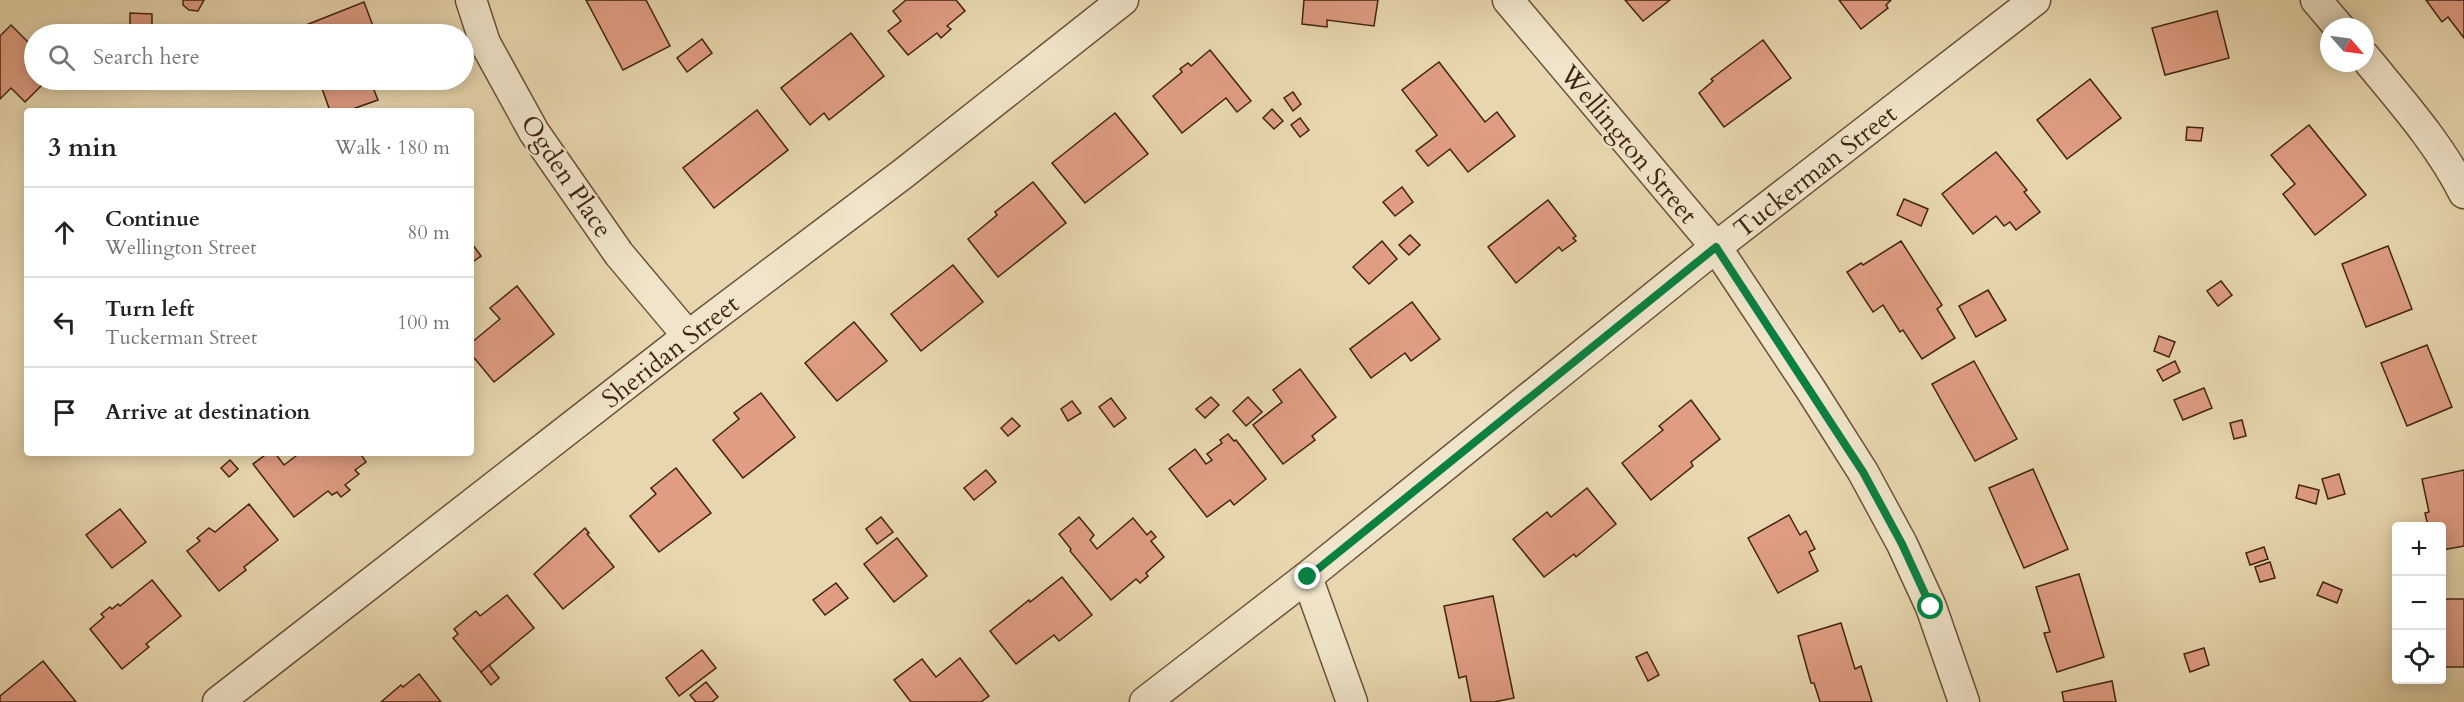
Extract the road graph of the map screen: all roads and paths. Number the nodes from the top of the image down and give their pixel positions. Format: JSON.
{"nodes":[{"id":1,"x":471,"y":0,"type":"edge"},
{"id":2,"x":1123,"y":0,"type":"edge"},
{"id":3,"x":1508,"y":0,"type":"edge"},
{"id":4,"x":2035,"y":0,"type":"edge"},
{"id":5,"x":2316,"y":0,"type":"edge"},
{"id":6,"x":2331,"y":18,"type":"edge"},
{"id":7,"x":2374,"y":68,"type":"edge"},
{"id":8,"x":2464,"y":193,"type":"edge"},
{"id":9,"x":1716,"y":247,"type":"junction"},
{"id":10,"x":688,"y":336,"type":"junction"},
{"id":11,"x":1308,"y":577,"type":"junction"},
{"id":12,"x":218,"y":702,"type":"edge"},
{"id":13,"x":1144,"y":702,"type":"edge"},
{"id":14,"x":1352,"y":702,"type":"edge"},
{"id":15,"x":1964,"y":702,"type":"edge"}],
"edges":[{"from":1,"to":10,"type":"street","name":"Ogden Place"},
{"from":2,"to":10,"type":"street","name":"Sheridan Street"},
{"from":3,"to":9,"type":"street","name":"Wellington Street"},
{"from":4,"to":9,"type":"street","name":"Tuckerman Street"},
{"from":5,"to":6,"type":"street"},
{"from":7,"to":8,"type":"street"},
{"from":9,"to":11,"type":"street","name":"Tuckerman Street"},
{"from":9,"to":15,"type":"street","name":"Wellington Street"},
{"from":10,"to":12,"type":"street","name":"Sheridan Street"},
{"from":11,"to":13,"type":"street","name":"Tuckerman Street"},
{"from":11,"to":14,"type":"street"}]}
